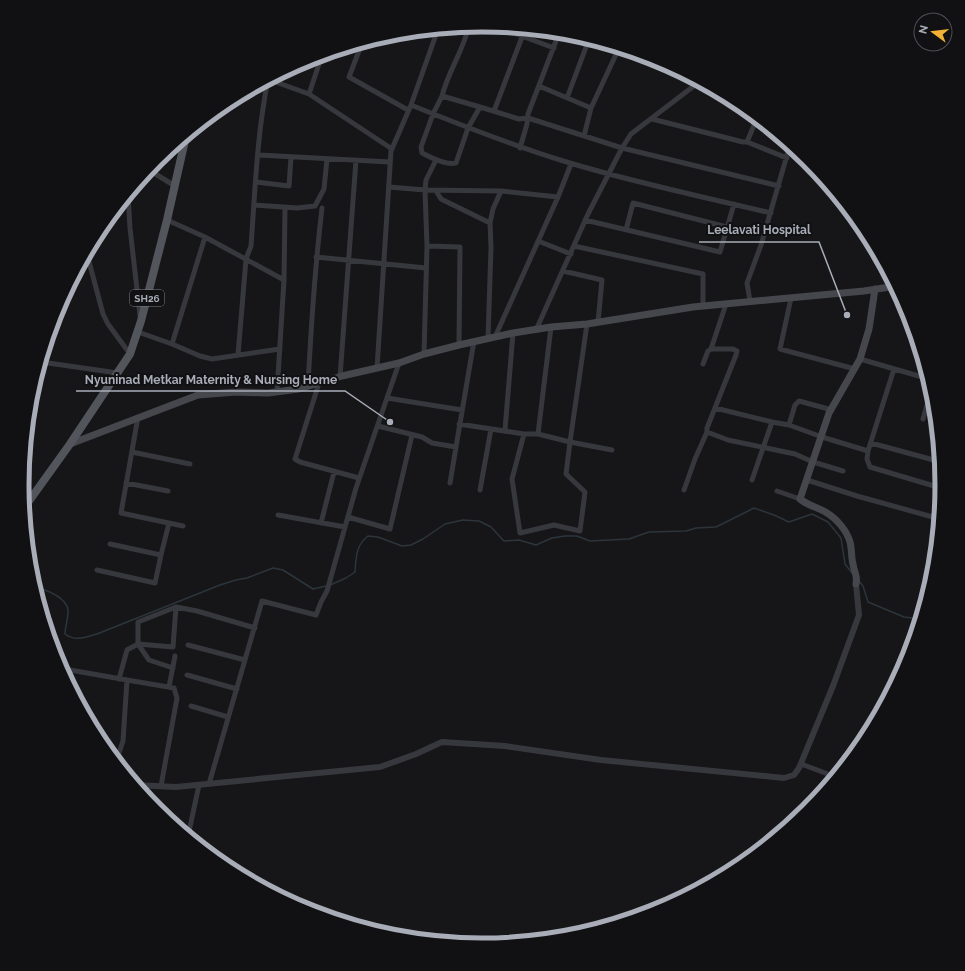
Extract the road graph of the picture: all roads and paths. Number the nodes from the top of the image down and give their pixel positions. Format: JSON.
{"nodes":[{"id":1,"x":468,"y":32,"type":"edge"},
{"id":2,"x":512,"y":33,"type":"edge"},
{"id":3,"x":436,"y":35,"type":"edge"},
{"id":4,"x":522,"y":37,"type":"junction"},
{"id":5,"x":558,"y":39,"type":"edge"},
{"id":6,"x":587,"y":44,"type":"edge"},
{"id":7,"x":554,"y":48,"type":"junction"},
{"id":8,"x":360,"y":49,"type":"edge"},
{"id":9,"x":616,"y":52,"type":"edge"},
{"id":10,"x":319,"y":63,"type":"edge"},
{"id":11,"x":276,"y":82,"type":"edge"},
{"id":12,"x":695,"y":85,"type":"edge"},
{"id":13,"x":268,"y":86,"type":"edge"},
{"id":14,"x":539,"y":86,"type":"junction"},
{"id":15,"x":309,"y":94,"type":"junction"},
{"id":16,"x":442,"y":96,"type":"junction"},
{"id":17,"x":567,"y":98,"type":"junction"},
{"id":18,"x":411,"y":105,"type":"junction"},
{"id":19,"x":480,"y":107,"type":"junction"},
{"id":20,"x":591,"y":108,"type":"junction"},
{"id":21,"x":408,"y":110,"type":"junction"},
{"id":22,"x":494,"y":111,"type":"junction"},
{"id":23,"x":433,"y":114,"type":"junction"},
{"id":24,"x":528,"y":118,"type":"junction"},
{"id":25,"x":652,"y":119,"type":"junction"},
{"id":26,"x":755,"y":123,"type":"edge"},
{"id":27,"x":468,"y":128,"type":"junction"},
{"id":28,"x":584,"y":136,"type":"junction"},
{"id":29,"x":748,"y":142,"type":"junction"},
{"id":30,"x":184,"y":144,"type":"edge"},
{"id":31,"x":392,"y":148,"type":"junction"},
{"id":32,"x":520,"y":148,"type":"junction"},
{"id":33,"x":622,"y":148,"type":"junction"},
{"id":34,"x":789,"y":151,"type":"edge"},
{"id":35,"x":259,"y":155,"type":"junction"},
{"id":36,"x":291,"y":157,"type":"junction"},
{"id":37,"x":787,"y":158,"type":"junction"},
{"id":38,"x":327,"y":159,"type":"junction"},
{"id":39,"x":356,"y":160,"type":"junction"},
{"id":40,"x":436,"y":160,"type":"junction"},
{"id":41,"x":390,"y":162,"type":"junction"},
{"id":42,"x":571,"y":164,"type":"junction"},
{"id":43,"x":154,"y":173,"type":"edge"},
{"id":44,"x":608,"y":174,"type":"junction"},
{"id":45,"x":256,"y":182,"type":"junction"},
{"id":46,"x":175,"y":186,"type":"junction"},
{"id":47,"x":779,"y":186,"type":"junction"},
{"id":48,"x":389,"y":187,"type":"junction"},
{"id":49,"x":426,"y":190,"type":"junction"},
{"id":50,"x":436,"y":191,"type":"junction"},
{"id":51,"x":501,"y":191,"type":"junction"},
{"id":52,"x":558,"y":197,"type":"junction"},
{"id":53,"x":128,"y":202,"type":"edge"},
{"id":54,"x":734,"y":204,"type":"junction"},
{"id":55,"x":254,"y":205,"type":"junction"},
{"id":56,"x":285,"y":207,"type":"junction"},
{"id":57,"x":322,"y":208,"type":"dead end"},
{"id":58,"x":771,"y":213,"type":"junction"},
{"id":59,"x":167,"y":220,"type":"junction"},
{"id":60,"x":585,"y":220,"type":"junction"},
{"id":61,"x":490,"y":223,"type":"junction"},
{"id":62,"x":727,"y":226,"type":"junction"},
{"id":63,"x":626,"y":230,"type":"junction"},
{"id":64,"x":205,"y":237,"type":"junction"},
{"id":65,"x":538,"y":241,"type":"junction"},
{"id":66,"x":427,"y":246,"type":"junction"},
{"id":67,"x":574,"y":246,"type":"junction"},
{"id":68,"x":570,"y":254,"type":"junction"},
{"id":69,"x":316,"y":257,"type":"junction"},
{"id":70,"x":246,"y":259,"type":"junction"},
{"id":71,"x":349,"y":260,"type":"junction"},
{"id":72,"x":88,"y":262,"type":"edge"},
{"id":73,"x":384,"y":264,"type":"junction"},
{"id":74,"x":426,"y":268,"type":"junction"},
{"id":75,"x":563,"y":271,"type":"junction"},
{"id":76,"x":284,"y":280,"type":"junction"},
{"id":77,"x":890,"y":287,"type":"edge"},
{"id":78,"x":875,"y":289,"type":"junction"},
{"id":79,"x":791,"y":298,"type":"junction"},
{"id":80,"x":750,"y":301,"type":"junction"},
{"id":81,"x":726,"y":304,"type":"junction"},
{"id":82,"x":703,"y":306,"type":"junction"},
{"id":83,"x":141,"y":321,"type":"junction"},
{"id":84,"x":598,"y":322,"type":"junction"},
{"id":85,"x":587,"y":324,"type":"junction"},
{"id":86,"x":551,"y":327,"type":"junction"},
{"id":87,"x":536,"y":330,"type":"junction"},
{"id":88,"x":138,"y":332,"type":"junction"},
{"id":89,"x":513,"y":333,"type":"junction"},
{"id":90,"x":492,"y":338,"type":"junction"},
{"id":91,"x":474,"y":342,"type":"junction"},
{"id":92,"x":172,"y":344,"type":"junction"},
{"id":93,"x":459,"y":345,"type":"junction"},
{"id":94,"x":280,"y":349,"type":"junction"},
{"id":95,"x":711,"y":349,"type":"junction"},
{"id":96,"x":130,"y":354,"type":"junction"},
{"id":97,"x":424,"y":354,"type":"junction"},
{"id":98,"x":238,"y":355,"type":"junction"},
{"id":99,"x":860,"y":359,"type":"junction"},
{"id":100,"x":46,"y":363,"type":"edge"},
{"id":101,"x":399,"y":363,"type":"junction"},
{"id":102,"x":704,"y":364,"type":"dead end"},
{"id":103,"x":377,"y":368,"type":"junction"},
{"id":104,"x":855,"y":368,"type":"junction"},
{"id":105,"x":894,"y":369,"type":"junction"},
{"id":106,"x":118,"y":373,"type":"junction"},
{"id":107,"x":340,"y":377,"type":"junction"},
{"id":108,"x":923,"y":377,"type":"edge"},
{"id":109,"x":319,"y":383,"type":"junction"},
{"id":110,"x":308,"y":386,"type":"junction"},
{"id":111,"x":277,"y":392,"type":"junction"},
{"id":112,"x":387,"y":398,"type":"junction"},
{"id":113,"x":928,"y":403,"type":"edge"},
{"id":114,"x":715,"y":408,"type":"junction"},
{"id":115,"x":462,"y":410,"type":"junction"},
{"id":116,"x":832,"y":410,"type":"junction"},
{"id":117,"x":138,"y":417,"type":"junction"},
{"id":118,"x":924,"y":419,"type":"dead end"},
{"id":119,"x":772,"y":422,"type":"junction"},
{"id":120,"x":459,"y":424,"type":"junction"},
{"id":121,"x":789,"y":424,"type":"junction"},
{"id":122,"x":378,"y":426,"type":"junction"},
{"id":123,"x":491,"y":429,"type":"junction"},
{"id":124,"x":505,"y":430,"type":"junction"},
{"id":125,"x":707,"y":432,"type":"junction"},
{"id":126,"x":524,"y":434,"type":"junction"},
{"id":127,"x":538,"y":434,"type":"junction"},
{"id":128,"x":412,"y":435,"type":"junction"},
{"id":129,"x":822,"y":437,"type":"junction"},
{"id":130,"x":570,"y":442,"type":"junction"},
{"id":131,"x":871,"y":443,"type":"junction"},
{"id":132,"x":70,"y":444,"type":"junction"},
{"id":133,"x":456,"y":447,"type":"junction"},
{"id":134,"x":763,"y":448,"type":"junction"},
{"id":135,"x":612,"y":450,"type":"dead end"},
{"id":136,"x":868,"y":451,"type":"junction"},
{"id":137,"x":132,"y":452,"type":"junction"},
{"id":138,"x":935,"y":460,"type":"edge"},
{"id":139,"x":813,"y":462,"type":"junction"},
{"id":140,"x":190,"y":464,"type":"dead end"},
{"id":141,"x":843,"y":471,"type":"dead end"},
{"id":142,"x":334,"y":472,"type":"junction"},
{"id":143,"x":359,"y":478,"type":"junction"},
{"id":144,"x":752,"y":480,"type":"dead end"},
{"id":145,"x":807,"y":480,"type":"junction"},
{"id":146,"x":450,"y":482,"type":"dead end"},
{"id":147,"x":126,"y":483,"type":"junction"},
{"id":148,"x":936,"y":486,"type":"edge"},
{"id":149,"x":480,"y":490,"type":"dead end"},
{"id":150,"x":684,"y":490,"type":"dead end"},
{"id":151,"x":168,"y":491,"type":"dead end"},
{"id":152,"x":777,"y":491,"type":"dead end"},
{"id":153,"x":800,"y":499,"type":"junction"},
{"id":154,"x":29,"y":500,"type":"edge"},
{"id":155,"x":278,"y":515,"type":"dead end"},
{"id":156,"x":348,"y":518,"type":"junction"},
{"id":157,"x":935,"y":518,"type":"edge"},
{"id":158,"x":169,"y":523,"type":"junction"},
{"id":159,"x":321,"y":523,"type":"junction"},
{"id":160,"x":184,"y":526,"type":"dead end"},
{"id":161,"x":345,"y":527,"type":"junction"},
{"id":162,"x":110,"y":544,"type":"dead end"},
{"id":163,"x":161,"y":554,"type":"junction"},
{"id":164,"x":97,"y":570,"type":"dead end"},
{"id":165,"x":857,"y":581,"type":"joint"},
{"id":166,"x":176,"y":607,"type":"junction"},
{"id":167,"x":255,"y":628,"type":"junction"},
{"id":168,"x":138,"y":644,"type":"junction"},
{"id":169,"x":188,"y":644,"type":"dead end"},
{"id":170,"x":175,"y":656,"type":"dead end"},
{"id":171,"x":245,"y":660,"type":"junction"},
{"id":172,"x":173,"y":668,"type":"junction"},
{"id":173,"x":69,"y":670,"type":"edge"},
{"id":174,"x":187,"y":675,"type":"dead end"},
{"id":175,"x":119,"y":679,"type":"junction"},
{"id":176,"x":127,"y":680,"type":"junction"},
{"id":177,"x":170,"y":688,"type":"junction"},
{"id":178,"x":236,"y":689,"type":"junction"},
{"id":179,"x":191,"y":706,"type":"dead end"},
{"id":180,"x":228,"y":717,"type":"junction"},
{"id":181,"x":118,"y":755,"type":"edge"},
{"id":182,"x":801,"y":764,"type":"junction"},
{"id":183,"x":831,"y":775,"type":"edge"},
{"id":184,"x":209,"y":784,"type":"junction"},
{"id":185,"x":142,"y":785,"type":"edge"},
{"id":186,"x":199,"y":785,"type":"junction"},
{"id":187,"x":160,"y":786,"type":"junction"},
{"id":188,"x":189,"y":831,"type":"edge"}],
"edges":[{"from":1,"to":16,"type":"street"},
{"from":2,"to":4,"type":"street"},
{"from":3,"to":18,"type":"street"},
{"from":4,"to":7,"type":"street"},
{"from":4,"to":22,"type":"street"},
{"from":5,"to":7,"type":"street"},
{"from":6,"to":17,"type":"street"},
{"from":7,"to":14,"type":"street"},
{"from":8,"to":21,"type":"street"},
{"from":9,"to":20,"type":"street"},
{"from":10,"to":15,"type":"street"},
{"from":11,"to":15,"type":"street"},
{"from":12,"to":25,"type":"street"},
{"from":13,"to":35,"type":"street"},
{"from":14,"to":17,"type":"street"},
{"from":14,"to":24,"type":"street"},
{"from":15,"to":31,"type":"street"},
{"from":16,"to":19,"type":"street"},
{"from":16,"to":23,"type":"street"},
{"from":17,"to":20,"type":"street"},
{"from":18,"to":21,"type":"street"},
{"from":18,"to":23,"type":"street"},
{"from":19,"to":22,"type":"street"},
{"from":19,"to":27,"type":"street"},
{"from":20,"to":28,"type":"street"},
{"from":21,"to":31,"type":"street"},
{"from":22,"to":24,"type":"street"},
{"from":23,"to":27,"type":"street"},
{"from":23,"to":40,"type":"street"},
{"from":24,"to":28,"type":"street"},
{"from":24,"to":32,"type":"street"},
{"from":25,"to":29,"type":"street"},
{"from":25,"to":33,"type":"street"},
{"from":26,"to":29,"type":"street"},
{"from":27,"to":32,"type":"street"},
{"from":27,"to":40,"type":"street"},
{"from":28,"to":33,"type":"street"},
{"from":29,"to":37,"type":"street"},
{"from":30,"to":46,"type":"main road","number":"SH26"},
{"from":31,"to":41,"type":"street"},
{"from":32,"to":42,"type":"street"},
{"from":33,"to":44,"type":"street"},
{"from":33,"to":47,"type":"street"},
{"from":34,"to":37,"type":"street"},
{"from":35,"to":36,"type":"street"},
{"from":35,"to":45,"type":"street"},
{"from":36,"to":38,"type":"street"},
{"from":36,"to":45,"type":"street"},
{"from":37,"to":47,"type":"street"},
{"from":38,"to":39,"type":"street"},
{"from":38,"to":56,"type":"street"},
{"from":39,"to":41,"type":"street"},
{"from":39,"to":71,"type":"street"},
{"from":40,"to":49,"type":"street"},
{"from":41,"to":48,"type":"street"},
{"from":42,"to":44,"type":"street"},
{"from":42,"to":52,"type":"street"},
{"from":43,"to":46,"type":"street"},
{"from":44,"to":54,"type":"street"},
{"from":44,"to":60,"type":"street"},
{"from":45,"to":55,"type":"street"},
{"from":46,"to":59,"type":"main road","number":"SH26"},
{"from":47,"to":58,"type":"street"},
{"from":48,"to":49,"type":"street"},
{"from":48,"to":73,"type":"street"},
{"from":49,"to":50,"type":"street"},
{"from":49,"to":66,"type":"street"},
{"from":50,"to":51,"type":"street"},
{"from":50,"to":61,"type":"street"},
{"from":51,"to":52,"type":"street"},
{"from":51,"to":61,"type":"street"},
{"from":52,"to":65,"type":"street"},
{"from":53,"to":83,"type":"street"},
{"from":54,"to":58,"type":"street"},
{"from":54,"to":62,"type":"street"},
{"from":55,"to":56,"type":"street"},
{"from":55,"to":70,"type":"street"},
{"from":56,"to":76,"type":"street"},
{"from":57,"to":69,"type":"street"},
{"from":58,"to":80,"type":"street"},
{"from":59,"to":64,"type":"street"},
{"from":59,"to":83,"type":"main road","number":"SH26"},
{"from":60,"to":63,"type":"street"},
{"from":60,"to":67,"type":"street"},
{"from":61,"to":90,"type":"street"},
{"from":62,"to":63,"type":"street"},
{"from":62,"to":63,"type":"street"},
{"from":64,"to":70,"type":"street"},
{"from":64,"to":92,"type":"street"},
{"from":65,"to":68,"type":"street"},
{"from":65,"to":90,"type":"street"},
{"from":66,"to":74,"type":"street"},
{"from":66,"to":93,"type":"street"},
{"from":67,"to":68,"type":"street"},
{"from":67,"to":82,"type":"street"},
{"from":68,"to":75,"type":"street"},
{"from":69,"to":71,"type":"street"},
{"from":69,"to":110,"type":"street"},
{"from":70,"to":76,"type":"street"},
{"from":70,"to":98,"type":"street"},
{"from":71,"to":73,"type":"street"},
{"from":71,"to":107,"type":"street"},
{"from":72,"to":96,"type":"street"},
{"from":73,"to":74,"type":"street"},
{"from":73,"to":103,"type":"street"},
{"from":74,"to":97,"type":"street"},
{"from":75,"to":84,"type":"street"},
{"from":75,"to":87,"type":"street"},
{"from":76,"to":94,"type":"street"},
{"from":77,"to":78,"type":"main road"},
{"from":78,"to":79,"type":"main road"},
{"from":78,"to":99,"type":"main road"},
{"from":79,"to":80,"type":"main road"},
{"from":79,"to":104,"type":"street"},
{"from":80,"to":81,"type":"main road"},
{"from":81,"to":82,"type":"main road"},
{"from":81,"to":95,"type":"street"},
{"from":82,"to":84,"type":"main road"},
{"from":83,"to":88,"type":"main road","number":"SH26"},
{"from":84,"to":85,"type":"main road"},
{"from":85,"to":86,"type":"main road"},
{"from":85,"to":130,"type":"street"},
{"from":86,"to":87,"type":"main road"},
{"from":86,"to":127,"type":"street"},
{"from":87,"to":89,"type":"main road"},
{"from":88,"to":92,"type":"street"},
{"from":88,"to":96,"type":"main road","number":"SH26"},
{"from":89,"to":90,"type":"main road"},
{"from":89,"to":124,"type":"street"},
{"from":90,"to":91,"type":"main road"},
{"from":91,"to":93,"type":"main road"},
{"from":91,"to":115,"type":"street"},
{"from":92,"to":98,"type":"street"},
{"from":93,"to":97,"type":"main road"},
{"from":94,"to":98,"type":"street"},
{"from":94,"to":111,"type":"street"},
{"from":95,"to":102,"type":"street"},
{"from":95,"to":114,"type":"street"},
{"from":96,"to":106,"type":"main road","number":"SH26"},
{"from":97,"to":101,"type":"main road"},
{"from":99,"to":104,"type":"main road"},
{"from":99,"to":105,"type":"street"},
{"from":100,"to":106,"type":"street"},
{"from":101,"to":103,"type":"main road"},
{"from":101,"to":112,"type":"street"},
{"from":103,"to":107,"type":"main road"},
{"from":104,"to":116,"type":"main road"},
{"from":105,"to":108,"type":"street"},
{"from":105,"to":131,"type":"street"},
{"from":106,"to":132,"type":"main road","number":"SH26"},
{"from":107,"to":109,"type":"main road"},
{"from":109,"to":110,"type":"main road"},
{"from":109,"to":142,"type":"street"},
{"from":110,"to":111,"type":"main road"},
{"from":111,"to":117,"type":"main road"},
{"from":112,"to":115,"type":"street"},
{"from":112,"to":122,"type":"street"},
{"from":113,"to":118,"type":"street"},
{"from":114,"to":119,"type":"street"},
{"from":114,"to":125,"type":"street"},
{"from":115,"to":120,"type":"street"},
{"from":116,"to":121,"type":"street"},
{"from":116,"to":129,"type":"main road"},
{"from":117,"to":132,"type":"main road"},
{"from":117,"to":137,"type":"street"},
{"from":119,"to":121,"type":"street"},
{"from":119,"to":134,"type":"street"},
{"from":120,"to":123,"type":"street"},
{"from":120,"to":133,"type":"street"},
{"from":121,"to":129,"type":"street"},
{"from":122,"to":128,"type":"street"},
{"from":122,"to":143,"type":"street"},
{"from":123,"to":124,"type":"street"},
{"from":123,"to":149,"type":"street"},
{"from":124,"to":126,"type":"street"},
{"from":125,"to":134,"type":"street"},
{"from":125,"to":150,"type":"street"},
{"from":126,"to":127,"type":"street"},
{"from":126,"to":130,"type":"street"},
{"from":127,"to":130,"type":"street"},
{"from":128,"to":133,"type":"street"},
{"from":128,"to":156,"type":"street"},
{"from":129,"to":136,"type":"street"},
{"from":129,"to":139,"type":"main road"},
{"from":130,"to":135,"type":"street"},
{"from":131,"to":136,"type":"street"},
{"from":131,"to":138,"type":"street"},
{"from":132,"to":154,"type":"main road","number":"SH26"},
{"from":133,"to":146,"type":"street"},
{"from":134,"to":139,"type":"street"},
{"from":134,"to":144,"type":"street"},
{"from":136,"to":148,"type":"street"},
{"from":137,"to":140,"type":"street"},
{"from":137,"to":147,"type":"street"},
{"from":139,"to":141,"type":"street"},
{"from":139,"to":145,"type":"main road"},
{"from":142,"to":143,"type":"street"},
{"from":142,"to":159,"type":"street"},
{"from":143,"to":156,"type":"street"},
{"from":145,"to":153,"type":"main road"},
{"from":145,"to":157,"type":"street"},
{"from":147,"to":151,"type":"street"},
{"from":147,"to":158,"type":"street"},
{"from":152,"to":153,"type":"street"},
{"from":153,"to":165,"type":"main road"},
{"from":155,"to":159,"type":"street"},
{"from":156,"to":161,"type":"street"},
{"from":158,"to":160,"type":"street"},
{"from":158,"to":163,"type":"street"},
{"from":159,"to":161,"type":"street"},
{"from":161,"to":167,"type":"street"},
{"from":162,"to":163,"type":"street"},
{"from":163,"to":164,"type":"street"},
{"from":165,"to":182,"type":"street"},
{"from":166,"to":167,"type":"street"},
{"from":166,"to":168,"type":"street"},
{"from":166,"to":168,"type":"street"},
{"from":167,"to":171,"type":"street"},
{"from":168,"to":172,"type":"street"},
{"from":168,"to":175,"type":"street"},
{"from":169,"to":171,"type":"street"},
{"from":170,"to":172,"type":"street"},
{"from":171,"to":178,"type":"street"},
{"from":172,"to":177,"type":"street"},
{"from":173,"to":175,"type":"street"},
{"from":174,"to":178,"type":"street"},
{"from":175,"to":176,"type":"street"},
{"from":176,"to":177,"type":"street"},
{"from":176,"to":181,"type":"street"},
{"from":177,"to":187,"type":"street"},
{"from":178,"to":180,"type":"street"},
{"from":179,"to":180,"type":"street"},
{"from":180,"to":184,"type":"street"},
{"from":182,"to":183,"type":"street"},
{"from":182,"to":184,"type":"street"},
{"from":184,"to":186,"type":"street"},
{"from":185,"to":187,"type":"street"},
{"from":186,"to":187,"type":"street"},
{"from":186,"to":188,"type":"street"}]}
